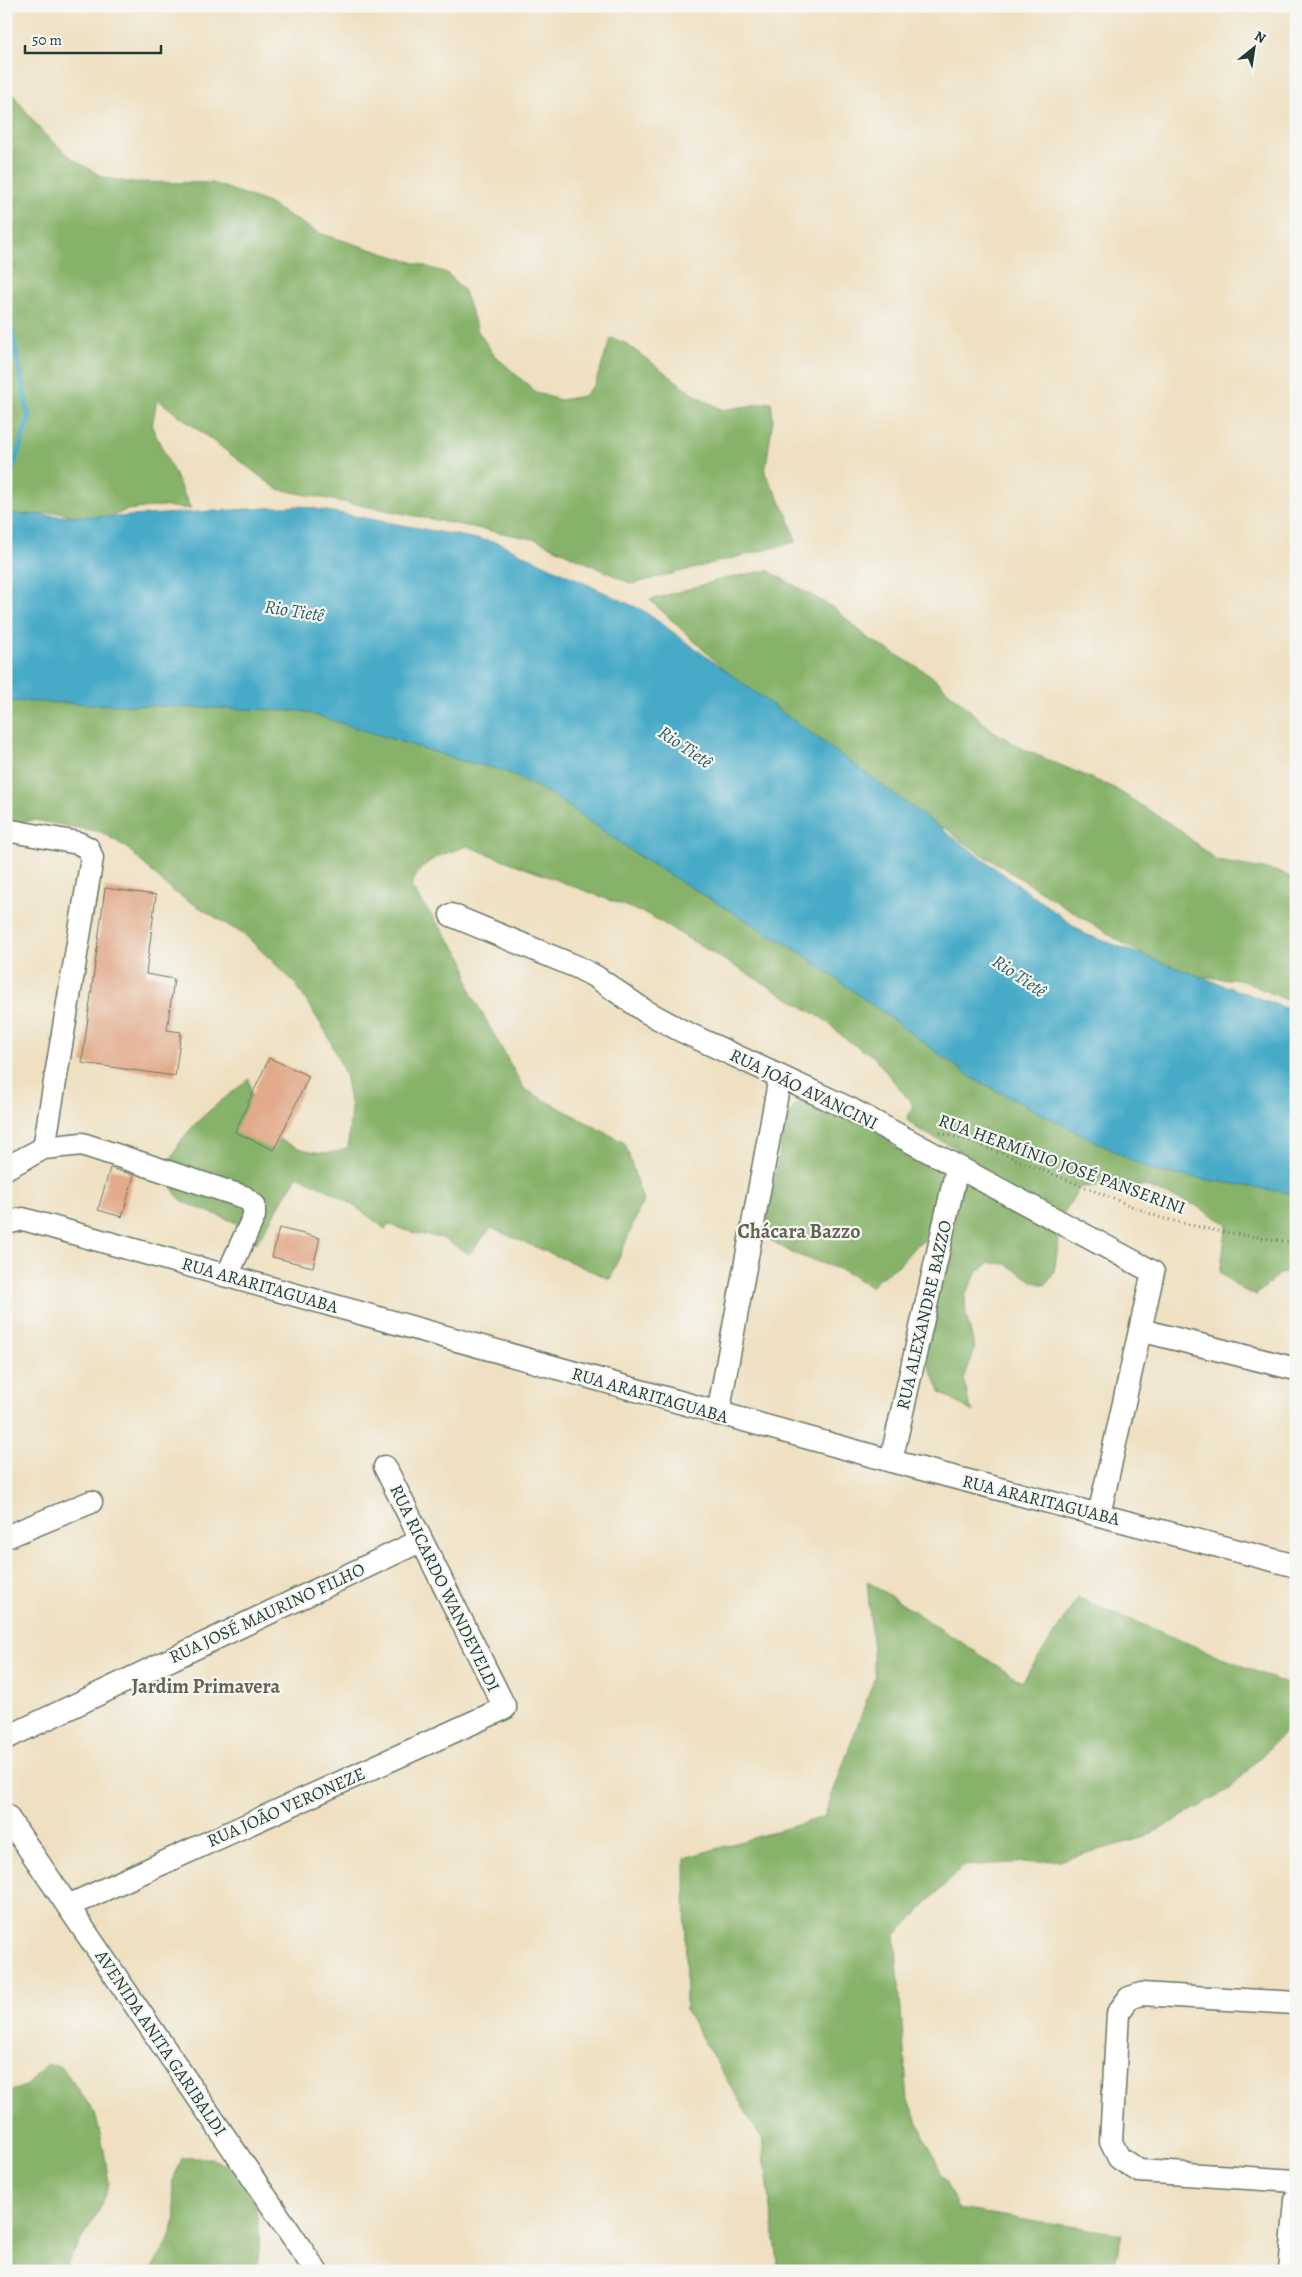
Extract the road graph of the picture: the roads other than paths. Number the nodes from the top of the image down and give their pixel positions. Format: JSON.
{"nodes":[{"id":1,"x":6,"y":830,"type":"edge"},
{"id":2,"x":451,"y":915,"type":"dead end"},
{"id":3,"x":780,"y":1077,"type":"junction"},
{"id":4,"x":44,"y":1148,"type":"junction"},
{"id":5,"x":6,"y":1168,"type":"edge"},
{"id":6,"x":957,"y":1168,"type":"junction"},
{"id":7,"x":6,"y":1223,"type":"edge"},
{"id":8,"x":226,"y":1276,"type":"junction"},
{"id":9,"x":1140,"y":1330,"type":"junction"},
{"id":10,"x":1296,"y":1369,"type":"edge"},
{"id":11,"x":718,"y":1414,"type":"junction"},
{"id":12,"x":891,"y":1461,"type":"junction"},
{"id":13,"x":385,"y":1467,"type":"dead end"},
{"id":14,"x":92,"y":1502,"type":"dead end"},
{"id":15,"x":1099,"y":1515,"type":"junction"},
{"id":16,"x":6,"y":1537,"type":"edge"},
{"id":17,"x":420,"y":1541,"type":"junction"},
{"id":18,"x":1296,"y":1566,"type":"edge"},
{"id":19,"x":505,"y":1708,"type":"joint"},
{"id":20,"x":6,"y":1738,"type":"edge"},
{"id":21,"x":6,"y":1815,"type":"edge"},
{"id":22,"x":68,"y":1906,"type":"junction"},
{"id":23,"x":1296,"y":2003,"type":"edge"},
{"id":24,"x":1296,"y":2181,"type":"edge"},
{"id":25,"x":1296,"y":2200,"type":"edge"},
{"id":26,"x":316,"y":2271,"type":"edge"},
{"id":27,"x":1290,"y":2271,"type":"edge"}],
"edges":[{"from":1,"to":4,"type":"street"},
{"from":2,"to":3,"type":"street","name":"RUA JOÃO AVANCINI"},
{"from":3,"to":6,"type":"street","name":"RUA JOÃO AVANCINI"},
{"from":3,"to":11,"type":"street"},
{"from":4,"to":5,"type":"street"},
{"from":4,"to":8,"type":"street"},
{"from":6,"to":9,"type":"street","name":"RUA JOÃO AVANCINI"},
{"from":6,"to":12,"type":"street","name":"RUA ALEXANDRE BAZZO"},
{"from":7,"to":8,"type":"street","name":"RUA ARARITAGUABA"},
{"from":8,"to":11,"type":"street","name":"RUA ARARITAGUABA"},
{"from":9,"to":10,"type":"street"},
{"from":9,"to":15,"type":"street"},
{"from":11,"to":12,"type":"street","name":"RUA ARARITAGUABA"},
{"from":12,"to":15,"type":"street","name":"RUA ARARITAGUABA"},
{"from":13,"to":17,"type":"street","name":"RUA RICARDO WANDEVELDI"},
{"from":14,"to":16,"type":"street"},
{"from":15,"to":18,"type":"street","name":"RUA ARARITAGUABA"},
{"from":17,"to":19,"type":"street","name":"RUA RICARDO WANDEVELDI"},
{"from":17,"to":20,"type":"street","name":"RUA JOSÉ MAURINO FILHO"},
{"from":19,"to":22,"type":"street","name":"RUA JOÃO VERONEZE"},
{"from":21,"to":22,"type":"street","name":"AVENIDA ANITA GARIBALDI"},
{"from":22,"to":26,"type":"street","name":"AVENIDA ANITA GARIBALDI"},
{"from":23,"to":24,"type":"street"},
{"from":25,"to":27,"type":"street"}]}
